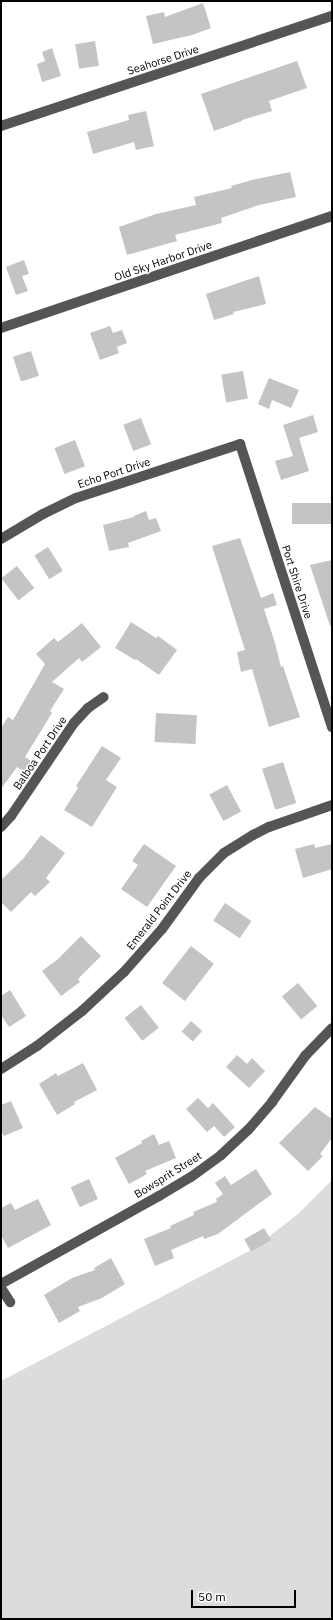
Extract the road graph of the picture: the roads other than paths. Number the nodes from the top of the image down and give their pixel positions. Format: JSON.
{"nodes":[{"id":1,"x":332,"y":16,"type":"edge"},
{"id":2,"x":1,"y":126,"type":"edge"},
{"id":3,"x":332,"y":216,"type":"edge"},
{"id":4,"x":1,"y":328,"type":"edge"},
{"id":5,"x":240,"y":444,"type":"joint"},
{"id":6,"x":1,"y":539,"type":"edge"},
{"id":7,"x":104,"y":698,"type":"dead end"},
{"id":8,"x":332,"y":727,"type":"edge"},
{"id":9,"x":332,"y":805,"type":"edge"},
{"id":10,"x":1,"y":827,"type":"edge"},
{"id":11,"x":332,"y":1028,"type":"edge"},
{"id":12,"x":1,"y":1069,"type":"edge"},
{"id":13,"x":1,"y":1284,"type":"edge"},
{"id":14,"x":1,"y":1288,"type":"edge"},
{"id":15,"x":10,"y":1302,"type":"dead end"}],
"edges":[{"from":1,"to":2,"type":"street","name":"Seahorse Drive"},
{"from":3,"to":4,"type":"street","name":"Old Sky Harbor Drive"},
{"from":5,"to":6,"type":"street","name":"Echo Port Drive"},
{"from":5,"to":8,"type":"street","name":"Port Shire Drive"},
{"from":7,"to":10,"type":"street","name":"Balboa Port Drive"},
{"from":9,"to":12,"type":"street","name":"Emerald Point Drive"},
{"from":11,"to":13,"type":"street","name":"Bowsprit Street"},
{"from":14,"to":15,"type":"street"}]}
